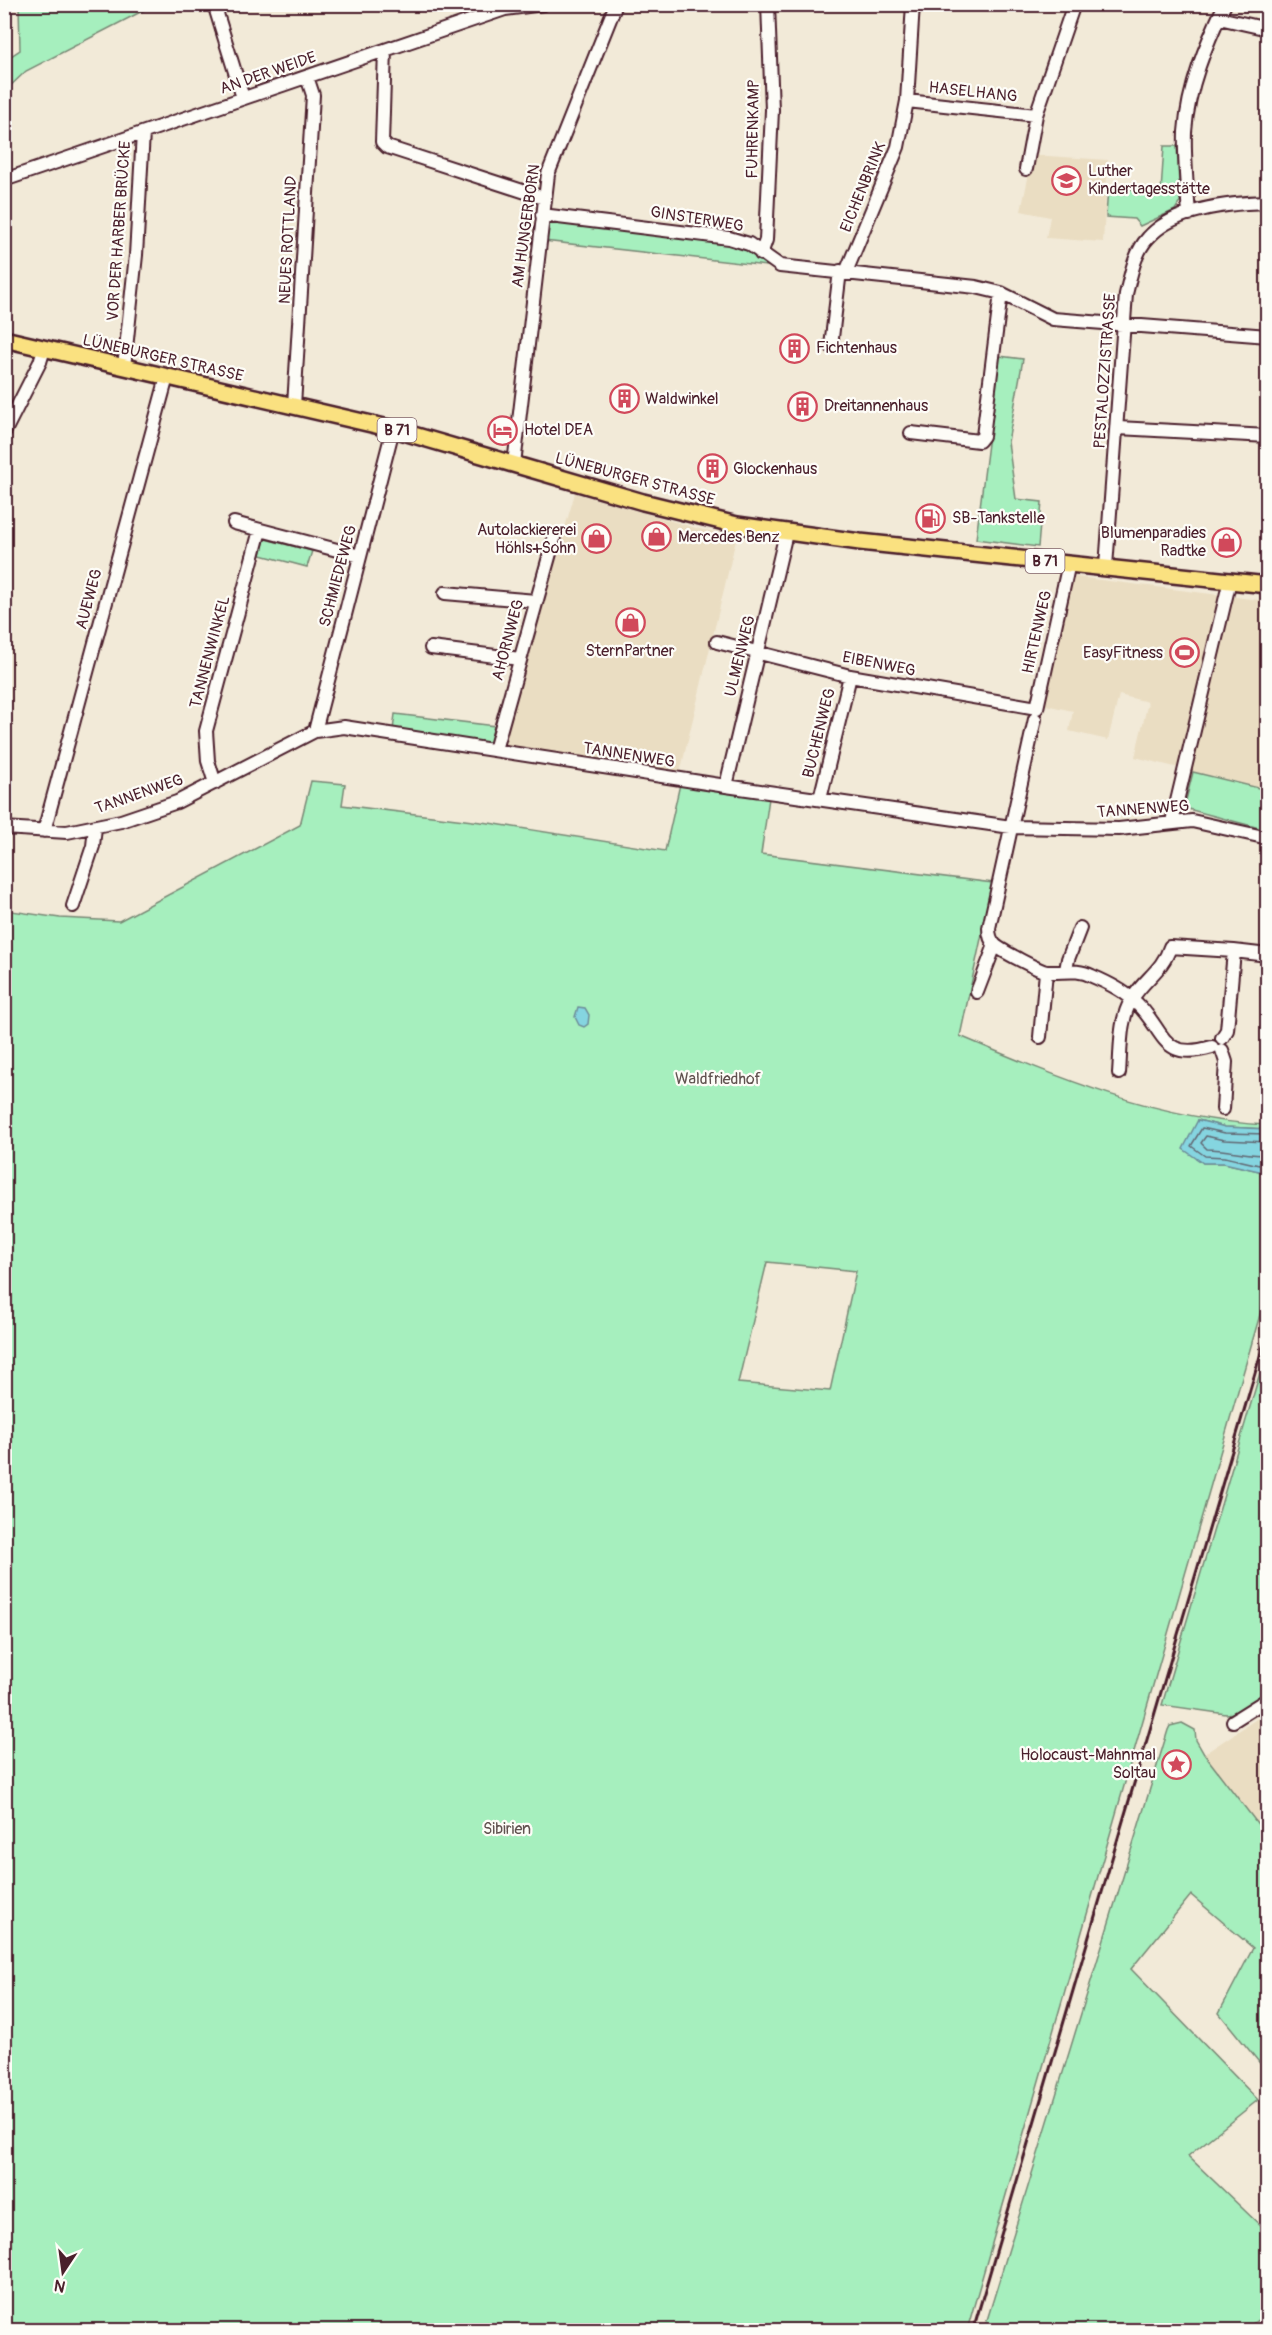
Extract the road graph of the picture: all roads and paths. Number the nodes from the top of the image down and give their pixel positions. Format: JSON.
{"nodes":[{"id":1,"x":214,"y":4,"type":"edge"},
{"id":2,"x":543,"y":4,"type":"edge"},
{"id":3,"x":616,"y":4,"type":"edge"},
{"id":4,"x":768,"y":4,"type":"edge"},
{"id":5,"x":913,"y":4,"type":"edge"},
{"id":6,"x":1074,"y":4,"type":"edge"},
{"id":7,"x":1225,"y":4,"type":"edge"},
{"id":8,"x":1219,"y":18,"type":"junction"},
{"id":9,"x":1268,"y":29,"type":"edge"},
{"id":10,"x":385,"y":50,"type":"junction"},
{"id":11,"x":308,"y":77,"type":"junction"},
{"id":12,"x":243,"y":98,"type":"junction"},
{"id":13,"x":907,"y":101,"type":"junction"},
{"id":14,"x":1035,"y":115,"type":"junction"},
{"id":15,"x":143,"y":133,"type":"junction"},
{"id":16,"x":1026,"y":169,"type":"dead end"},
{"id":17,"x":4,"y":180,"type":"edge"},
{"id":18,"x":544,"y":198,"type":"junction"},
{"id":19,"x":1268,"y":202,"type":"edge"},
{"id":20,"x":1189,"y":214,"type":"junction"},
{"id":21,"x":542,"y":215,"type":"junction"},
{"id":22,"x":761,"y":254,"type":"junction"},
{"id":23,"x":843,"y":272,"type":"junction"},
{"id":24,"x":1000,"y":293,"type":"junction"},
{"id":25,"x":1123,"y":325,"type":"junction"},
{"id":26,"x":1268,"y":336,"type":"edge"},
{"id":27,"x":4,"y":339,"type":"edge"},
{"id":28,"x":831,"y":346,"type":"dead end"},
{"id":29,"x":44,"y":349,"type":"junction"},
{"id":30,"x":124,"y":367,"type":"junction"},
{"id":31,"x":167,"y":377,"type":"junction"},
{"id":32,"x":294,"y":406,"type":"junction"},
{"id":33,"x":1118,"y":428,"type":"junction"},
{"id":34,"x":393,"y":429,"type":"junction"},
{"id":35,"x":5,"y":431,"type":"edge"},
{"id":36,"x":910,"y":433,"type":"dead end"},
{"id":37,"x":1268,"y":436,"type":"edge"},
{"id":38,"x":514,"y":464,"type":"junction"},
{"id":39,"x":234,"y":523,"type":"dead end"},
{"id":40,"x":260,"y":530,"type":"junction"},
{"id":41,"x":786,"y":533,"type":"junction"},
{"id":42,"x":554,"y":539,"type":"dead end"},
{"id":43,"x":360,"y":556,"type":"junction"},
{"id":44,"x":1069,"y":563,"type":"junction"},
{"id":45,"x":1106,"y":567,"type":"junction"},
{"id":46,"x":1230,"y":580,"type":"junction"},
{"id":47,"x":1268,"y":585,"type":"edge"},
{"id":48,"x":445,"y":593,"type":"dead end"},
{"id":49,"x":536,"y":601,"type":"junction"},
{"id":50,"x":717,"y":642,"type":"dead end"},
{"id":51,"x":432,"y":648,"type":"dead end"},
{"id":52,"x":757,"y":653,"type":"junction"},
{"id":53,"x":520,"y":659,"type":"junction"},
{"id":54,"x":850,"y":676,"type":"junction"},
{"id":55,"x":1036,"y":713,"type":"junction"},
{"id":56,"x":315,"y":730,"type":"junction"},
{"id":57,"x":495,"y":750,"type":"junction"},
{"id":58,"x":215,"y":783,"type":"junction"},
{"id":59,"x":726,"y":786,"type":"junction"},
{"id":60,"x":820,"y":799,"type":"junction"},
{"id":61,"x":1172,"y":822,"type":"junction"},
{"id":62,"x":95,"y":827,"type":"junction"},
{"id":63,"x":1011,"y":827,"type":"junction"},
{"id":64,"x":4,"y":828,"type":"edge"},
{"id":65,"x":44,"y":831,"type":"junction"},
{"id":66,"x":1268,"y":838,"type":"edge"},
{"id":67,"x":73,"y":906,"type":"dead end"},
{"id":68,"x":1080,"y":928,"type":"dead end"},
{"id":69,"x":995,"y":945,"type":"junction"},
{"id":70,"x":1234,"y":951,"type":"junction"},
{"id":71,"x":1268,"y":955,"type":"edge"},
{"id":72,"x":1066,"y":970,"type":"junction"},
{"id":73,"x":1046,"y":972,"type":"junction"},
{"id":74,"x":977,"y":992,"type":"dead end"},
{"id":75,"x":1132,"y":999,"type":"junction"},
{"id":76,"x":1040,"y":1037,"type":"dead end"},
{"id":77,"x":1218,"y":1045,"type":"junction"},
{"id":78,"x":1119,"y":1072,"type":"dead end"},
{"id":79,"x":1223,"y":1109,"type":"dead end"},
{"id":80,"x":1268,"y":1699,"type":"edge"},
{"id":81,"x":1233,"y":1721,"type":"dead end"}],
"edges":[{"from":1,"to":12,"type":"street"},
{"from":2,"to":10,"type":"street","name":"AN DER WEIDE"},
{"from":3,"to":18,"type":"street","name":"AM HUNGERBORN"},
{"from":4,"to":22,"type":"street","name":"FUHRENKAMP"},
{"from":5,"to":13,"type":"street","name":"EICHENBRINK"},
{"from":6,"to":14,"type":"street","name":"HASELHANG"},
{"from":7,"to":8,"type":"street"},
{"from":8,"to":9,"type":"street"},
{"from":8,"to":20,"type":"street"},
{"from":10,"to":11,"type":"street","name":"AN DER WEIDE"},
{"from":10,"to":18,"type":"street"},
{"from":11,"to":12,"type":"street","name":"AN DER WEIDE"},
{"from":11,"to":32,"type":"street","name":"NEUES ROTTLAND"},
{"from":12,"to":15,"type":"street","name":"AN DER WEIDE"},
{"from":13,"to":14,"type":"street","name":"HASELHANG"},
{"from":13,"to":23,"type":"street","name":"EICHENBRINK"},
{"from":14,"to":16,"type":"street","name":"HASELHANG"},
{"from":15,"to":17,"type":"street","name":"AN DER WEIDE"},
{"from":15,"to":30,"type":"street","name":"VOR DER HARBER BRÜCKE"},
{"from":18,"to":21,"type":"street","name":"AM HUNGERBORN"},
{"from":19,"to":20,"type":"street","name":"PESTALOZZISTRASSE"},
{"from":20,"to":25,"type":"street","name":"PESTALOZZISTRASSE"},
{"from":21,"to":22,"type":"street","name":"GINSTERWEG"},
{"from":21,"to":38,"type":"street","name":"AM HUNGERBORN"},
{"from":22,"to":23,"type":"street","name":"GINSTERWEG"},
{"from":23,"to":24,"type":"street","name":"GINSTERWEG"},
{"from":23,"to":28,"type":"street"},
{"from":24,"to":25,"type":"street","name":"GINSTERWEG"},
{"from":24,"to":36,"type":"street"},
{"from":25,"to":26,"type":"street","name":"GINSTERWEG"},
{"from":25,"to":33,"type":"street","name":"PESTALOZZISTRASSE"},
{"from":27,"to":29,"type":"main road","name":"LÜNEBURGER STRASSE","number":"B 71"},
{"from":29,"to":30,"type":"main road","name":"LÜNEBURGER STRASSE","number":"B 71"},
{"from":29,"to":35,"type":"street"},
{"from":30,"to":31,"type":"main road","name":"LÜNEBURGER STRASSE","number":"B 71"},
{"from":31,"to":32,"type":"main road","name":"LÜNEBURGER STRASSE","number":"B 71"},
{"from":31,"to":65,"type":"street","name":"AUEWEG"},
{"from":32,"to":34,"type":"main road","name":"LÜNEBURGER STRASSE","number":"B 71"},
{"from":33,"to":37,"type":"street"},
{"from":33,"to":45,"type":"street","name":"PESTALOZZISTRASSE"},
{"from":34,"to":38,"type":"main road","name":"LÜNEBURGER STRASSE","number":"B 71"},
{"from":34,"to":43,"type":"street","name":"SCHMIEDEWEG"},
{"from":38,"to":41,"type":"main road","name":"LÜNEBURGER STRASSE","number":"B 71"},
{"from":39,"to":40,"type":"street"},
{"from":40,"to":43,"type":"street"},
{"from":40,"to":58,"type":"street","name":"TANNENWINKEL"},
{"from":41,"to":44,"type":"main road","name":"LÜNEBURGER STRASSE","number":"B 71"},
{"from":41,"to":52,"type":"street","name":"ULMENWEG"},
{"from":42,"to":49,"type":"street","name":"AHORNWEG"},
{"from":43,"to":56,"type":"street","name":"SCHMIEDEWEG"},
{"from":44,"to":45,"type":"main road","name":"LÜNEBURGER STRASSE","number":"B 71"},
{"from":44,"to":55,"type":"street","name":"HIRTENWEG"},
{"from":45,"to":46,"type":"main road","name":"LÜNEBURGER STRASSE","number":"B 71"},
{"from":46,"to":47,"type":"main road","name":"LÜNEBURGER STRASSE","number":"B 71"},
{"from":46,"to":61,"type":"street"},
{"from":48,"to":49,"type":"street"},
{"from":49,"to":53,"type":"street","name":"AHORNWEG"},
{"from":50,"to":52,"type":"street","name":"EIBENWEG"},
{"from":51,"to":53,"type":"street"},
{"from":52,"to":54,"type":"street","name":"EIBENWEG"},
{"from":52,"to":59,"type":"street","name":"ULMENWEG"},
{"from":53,"to":57,"type":"street","name":"AHORNWEG"},
{"from":54,"to":55,"type":"street","name":"EIBENWEG"},
{"from":54,"to":60,"type":"street","name":"BUCHENWEG"},
{"from":55,"to":63,"type":"street","name":"HIRTENWEG"},
{"from":56,"to":57,"type":"street","name":"TANNENWEG"},
{"from":56,"to":58,"type":"street","name":"TANNENWEG"},
{"from":57,"to":59,"type":"street","name":"TANNENWEG"},
{"from":58,"to":62,"type":"street","name":"TANNENWEG"},
{"from":59,"to":60,"type":"street","name":"TANNENWEG"},
{"from":60,"to":63,"type":"street","name":"TANNENWEG"},
{"from":61,"to":63,"type":"street","name":"TANNENWEG"},
{"from":61,"to":66,"type":"street","name":"TANNENWEG"},
{"from":62,"to":65,"type":"street","name":"TANNENWEG"},
{"from":62,"to":67,"type":"street"},
{"from":63,"to":69,"type":"street","name":"HIRTENWEG"},
{"from":64,"to":65,"type":"street","name":"TANNENWEG"},
{"from":68,"to":72,"type":"street"},
{"from":69,"to":73,"type":"street"},
{"from":69,"to":74,"type":"street"},
{"from":70,"to":71,"type":"street"},
{"from":70,"to":75,"type":"street"},
{"from":70,"to":77,"type":"street"},
{"from":72,"to":73,"type":"street"},
{"from":72,"to":75,"type":"street"},
{"from":73,"to":76,"type":"street"},
{"from":75,"to":77,"type":"street"},
{"from":75,"to":78,"type":"street"},
{"from":77,"to":79,"type":"street"},
{"from":80,"to":81,"type":"street"}]}
